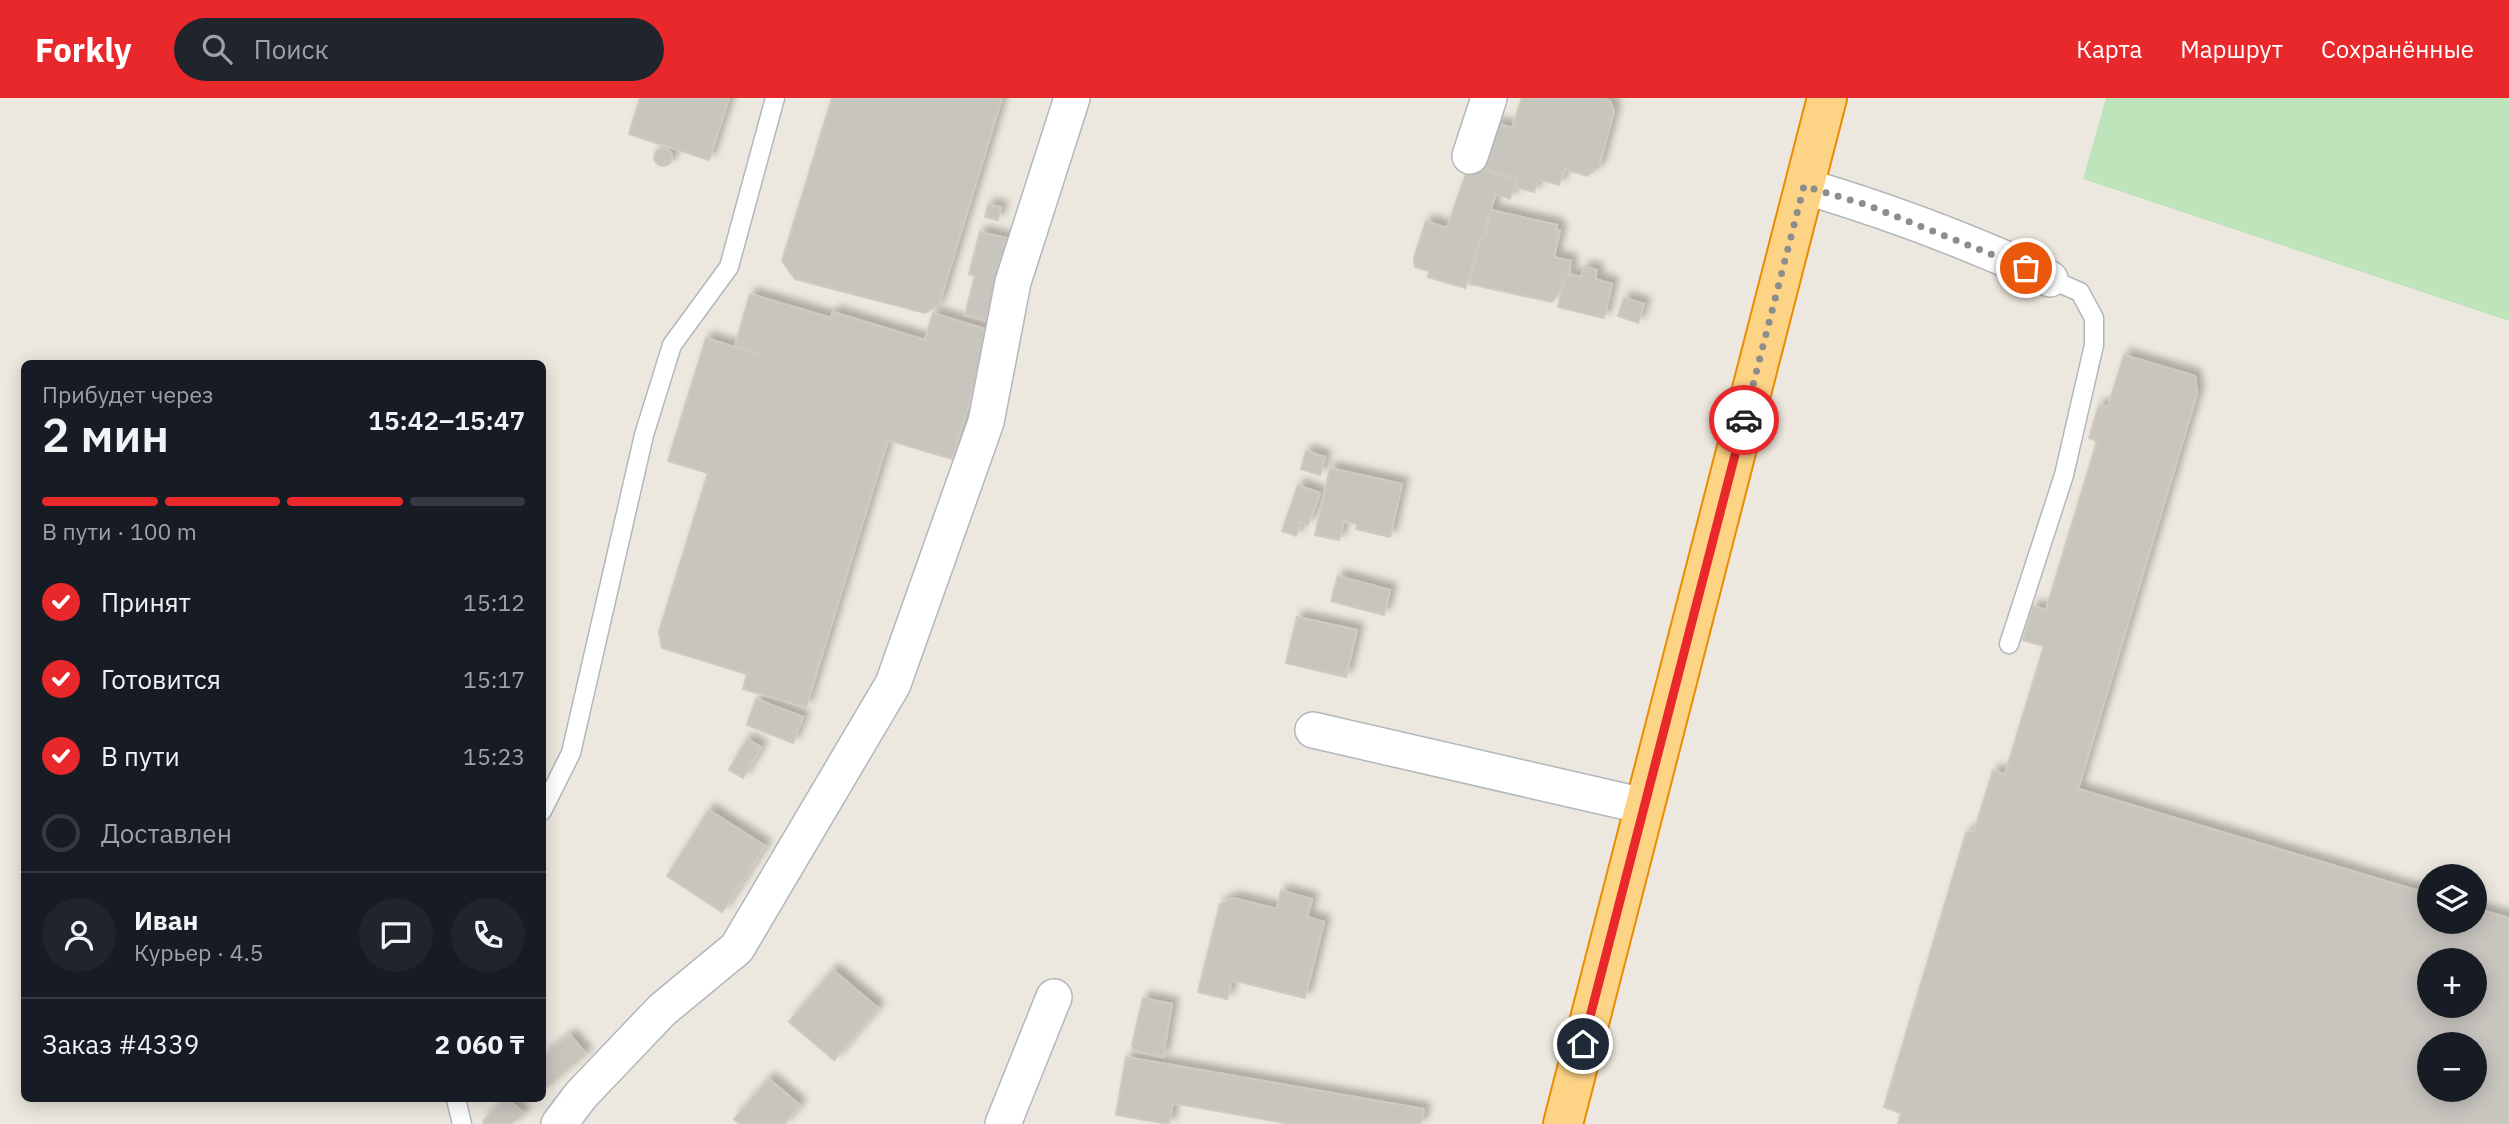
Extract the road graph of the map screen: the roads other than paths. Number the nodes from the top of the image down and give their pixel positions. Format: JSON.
{"nodes":[{"id":1,"x":775,"y":98,"type":"edge"},
{"id":2,"x":1072,"y":98,"type":"edge"},
{"id":3,"x":1489,"y":98,"type":"edge"},
{"id":4,"x":1827,"y":98,"type":"edge"},
{"id":5,"x":1471,"y":156,"type":"dead end"},
{"id":6,"x":1804,"y":186,"type":"junction"},
{"id":7,"x":2050,"y":279,"type":"joint"},
{"id":8,"x":2009,"y":644,"type":"dead end"},
{"id":9,"x":1313,"y":730,"type":"dead end"},
{"id":10,"x":546,"y":803,"type":"edge"},
{"id":11,"x":1644,"y":806,"type":"junction"},
{"id":12,"x":1054,"y":997,"type":"dead end"},
{"id":13,"x":457,"y":1102,"type":"edge"},
{"id":14,"x":462,"y":1124,"type":"edge"},
{"id":15,"x":559,"y":1124,"type":"edge"},
{"id":16,"x":1003,"y":1124,"type":"edge"},
{"id":17,"x":1563,"y":1124,"type":"edge"}],
"edges":[{"from":1,"to":10,"type":"lane"},
{"from":2,"to":15,"type":"street"},
{"from":3,"to":5,"type":"street"},
{"from":4,"to":6,"type":"highway"},
{"from":6,"to":7,"type":"street"},
{"from":6,"to":11,"type":"highway"},
{"from":7,"to":8,"type":"lane"},
{"from":9,"to":11,"type":"street"},
{"from":11,"to":17,"type":"highway"},
{"from":12,"to":16,"type":"street"},
{"from":13,"to":14,"type":"lane"}]}
